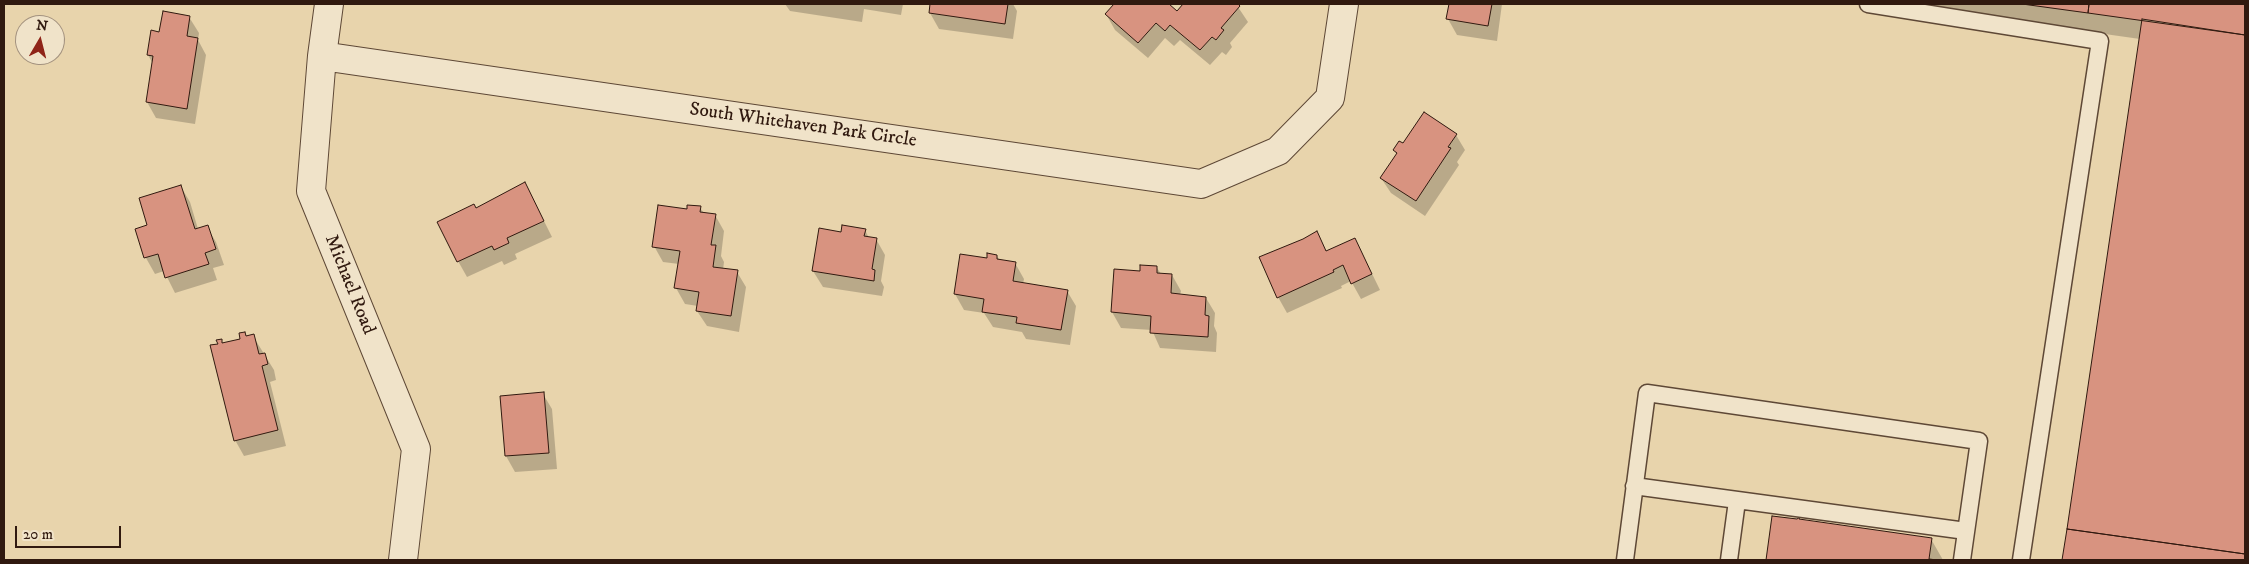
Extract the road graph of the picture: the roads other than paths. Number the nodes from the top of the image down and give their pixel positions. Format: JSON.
{"nodes":[{"id":1,"x":329,"y":4,"type":"edge"},
{"id":2,"x":1344,"y":4,"type":"edge"},
{"id":3,"x":1868,"y":4,"type":"edge"},
{"id":4,"x":322,"y":56,"type":"junction"},
{"id":5,"x":1634,"y":486,"type":"junction"},
{"id":6,"x":1737,"y":501,"type":"junction"},
{"id":7,"x":1965,"y":536,"type":"junction"},
{"id":8,"x":403,"y":560,"type":"edge"},
{"id":9,"x":1624,"y":560,"type":"edge"},
{"id":10,"x":1729,"y":560,"type":"edge"},
{"id":11,"x":1962,"y":560,"type":"edge"},
{"id":12,"x":2021,"y":560,"type":"edge"}],
"edges":[{"from":1,"to":4,"type":"street","name":"Michael Road"},
{"from":2,"to":4,"type":"street","name":"South Whitehaven Park Circle"},
{"from":3,"to":12,"type":"lane"},
{"from":4,"to":8,"type":"street","name":"Michael Road"},
{"from":5,"to":6,"type":"lane"},
{"from":5,"to":7,"type":"lane"},
{"from":5,"to":9,"type":"lane"},
{"from":6,"to":7,"type":"lane"},
{"from":6,"to":10,"type":"lane"},
{"from":7,"to":11,"type":"lane"}]}
